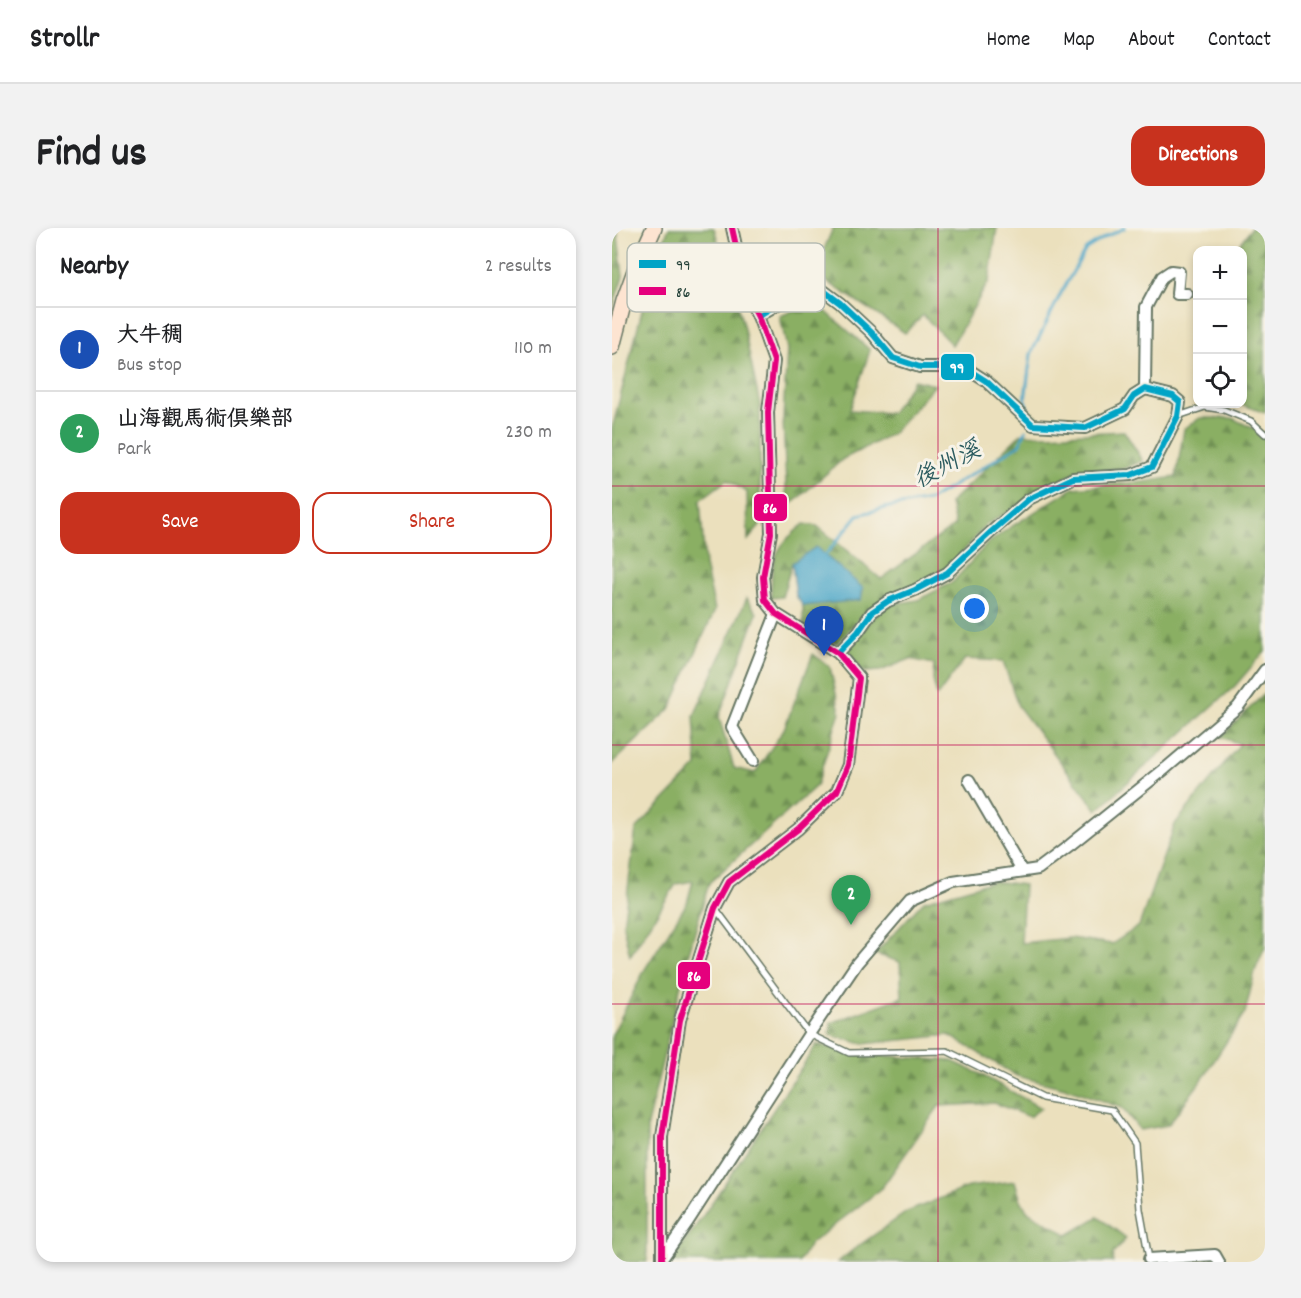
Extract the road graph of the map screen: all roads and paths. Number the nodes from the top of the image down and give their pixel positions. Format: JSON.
{"nodes":[{"id":1,"x":654,"y":228,"type":"edge"},
{"id":2,"x":732,"y":228,"type":"edge"},
{"id":3,"x":647,"y":243,"type":"edge"},
{"id":4,"x":735,"y":243,"type":"edge"},
{"id":5,"x":825,"y":292,"type":"edge"},
{"id":6,"x":627,"y":293,"type":"edge"},
{"id":7,"x":1187,"y":294,"type":"dead end"},
{"id":8,"x":756,"y":312,"type":"edge"},
{"id":9,"x":765,"y":312,"type":"edge"},
{"id":10,"x":758,"y":316,"type":"junction"},
{"id":11,"x":612,"y":347,"type":"edge"},
{"id":12,"x":1145,"y":389,"type":"junction"},
{"id":13,"x":1178,"y":416,"type":"junction"},
{"id":14,"x":1265,"y":434,"type":"edge"},
{"id":15,"x":776,"y":614,"type":"junction"},
{"id":16,"x":838,"y":653,"type":"junction"},
{"id":17,"x":1265,"y":670,"type":"edge"},
{"id":18,"x":753,"y":761,"type":"dead end"},
{"id":19,"x":969,"y":780,"type":"dead end"},
{"id":20,"x":1022,"y":872,"type":"junction"},
{"id":21,"x":715,"y":908,"type":"junction"},
{"id":22,"x":809,"y":1034,"type":"junction"},
{"id":23,"x":662,"y":1261,"type":"edge"},
{"id":24,"x":1149,"y":1261,"type":"edge"},
{"id":25,"x":1219,"y":1262,"type":"edge"}],
"edges":[{"from":1,"to":3,"type":"street"},
{"from":2,"to":4,"type":"street"},
{"from":5,"to":12,"type":"street"},
{"from":6,"to":11,"type":"street"},
{"from":7,"to":12,"type":"street"},
{"from":8,"to":10,"type":"street"},
{"from":9,"to":10,"type":"street"},
{"from":10,"to":15,"type":"street"},
{"from":12,"to":13,"type":"street"},
{"from":13,"to":14,"type":"lane"},
{"from":13,"to":16,"type":"street"},
{"from":15,"to":16,"type":"street"},
{"from":15,"to":18,"type":"street"},
{"from":16,"to":21,"type":"street"},
{"from":17,"to":20,"type":"street"},
{"from":19,"to":20,"type":"street"},
{"from":20,"to":22,"type":"street"},
{"from":21,"to":22,"type":"lane"},
{"from":21,"to":23,"type":"street"},
{"from":22,"to":23,"type":"street"},
{"from":22,"to":24,"type":"lane"},
{"from":24,"to":25,"type":"street"}]}
